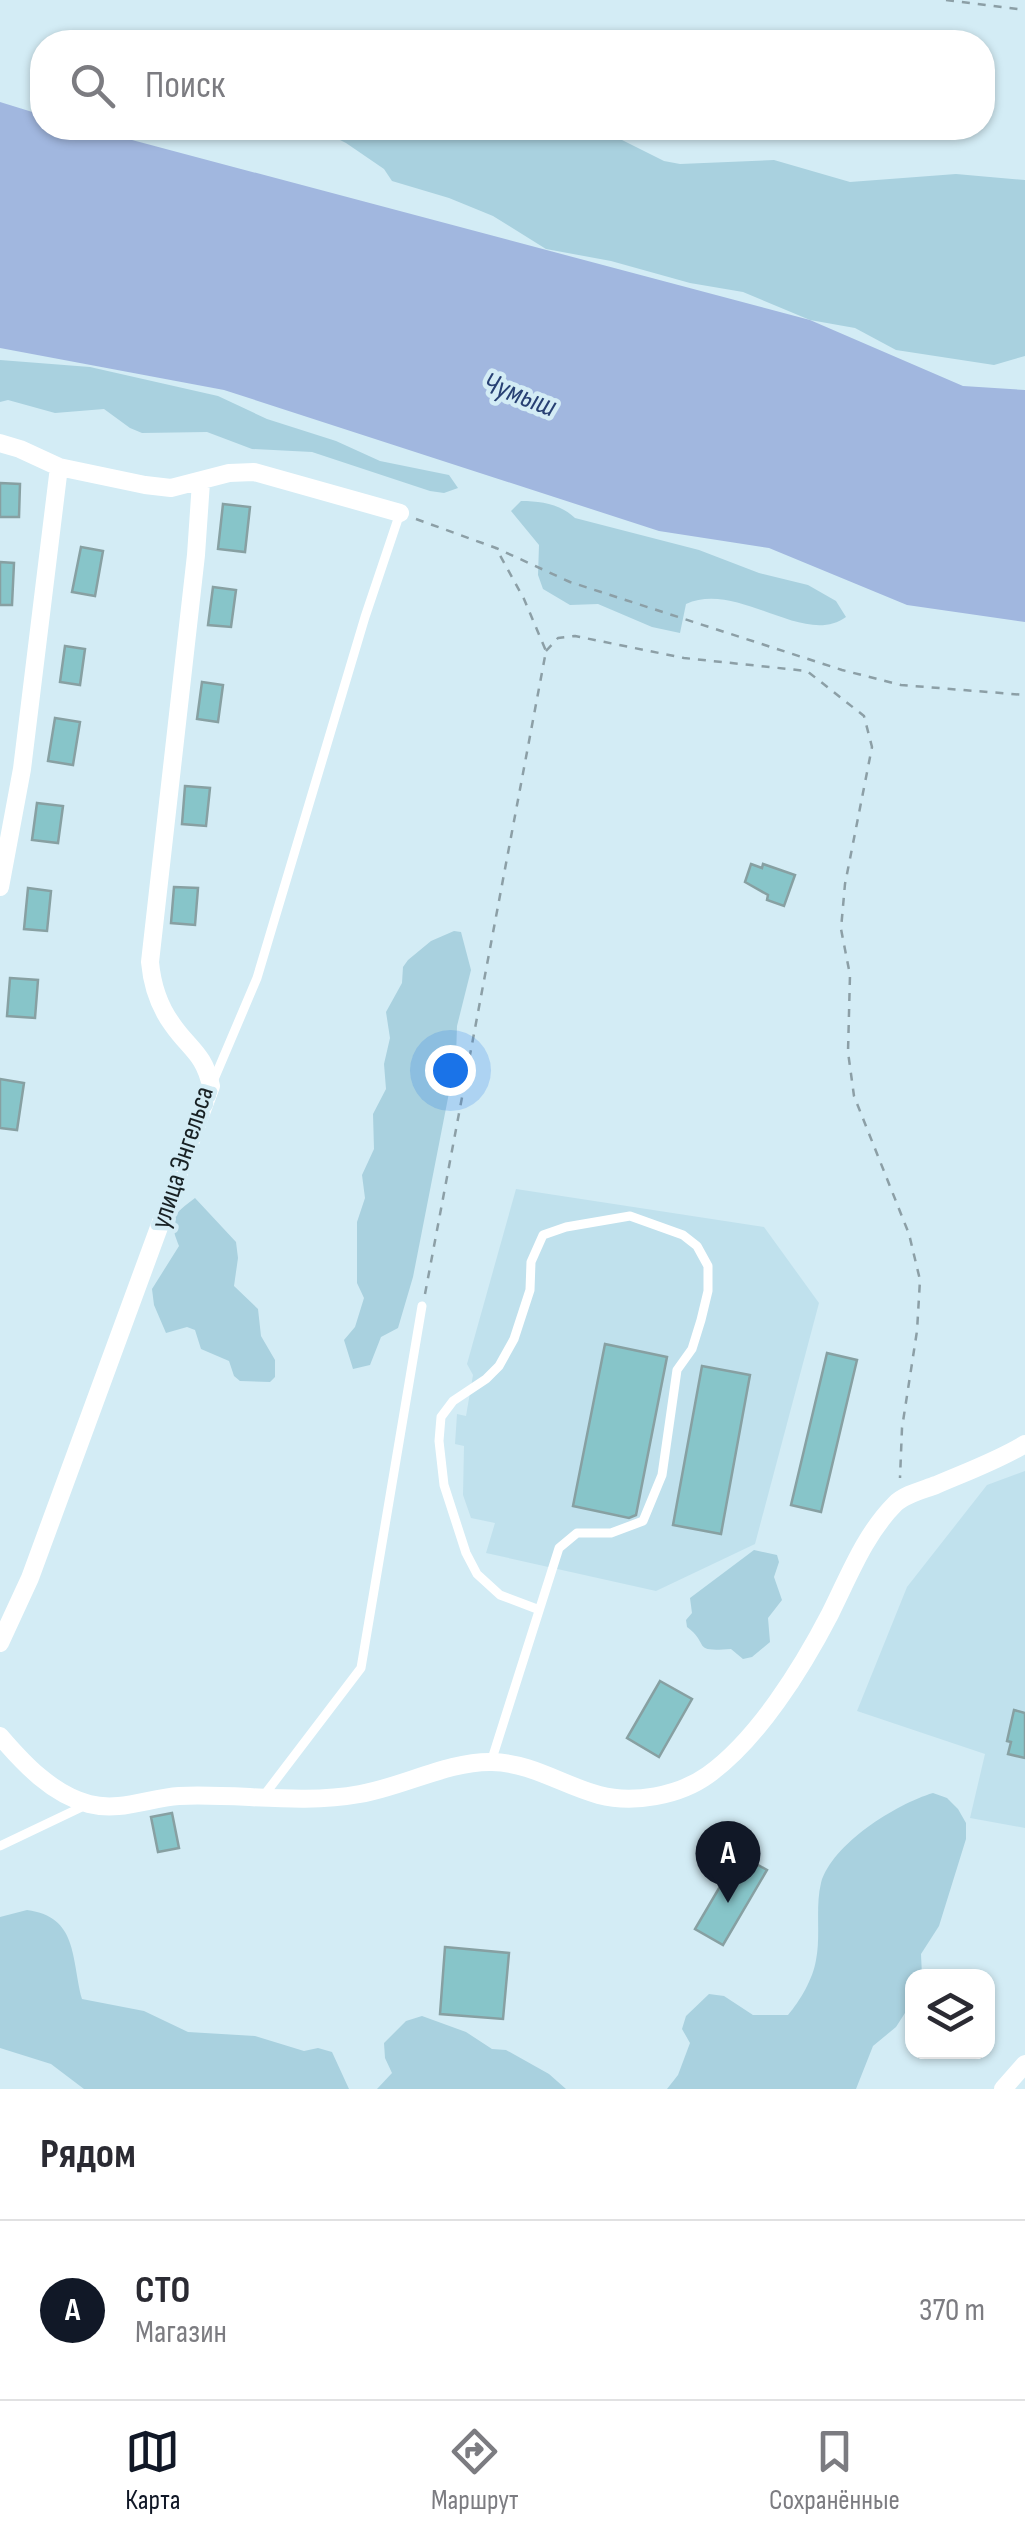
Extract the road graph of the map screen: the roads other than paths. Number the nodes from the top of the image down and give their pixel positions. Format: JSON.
{"nodes":[{"id":1,"x":0,"y":443,"type":"edge"},
{"id":2,"x":59,"y":468,"type":"junction"},
{"id":3,"x":200,"y":482,"type":"junction"},
{"id":4,"x":400,"y":513,"type":"joint"},
{"id":5,"x":0,"y":886,"type":"edge"},
{"id":6,"x":210,"y":1086,"type":"junction"},
{"id":7,"x":422,"y":1306,"type":"road end"},
{"id":8,"x":1025,"y":1444,"type":"edge"},
{"id":9,"x":538,"y":1609,"type":"junction"},
{"id":10,"x":0,"y":1643,"type":"edge"},
{"id":11,"x":0,"y":1736,"type":"edge"},
{"id":12,"x":491,"y":1762,"type":"junction"},
{"id":13,"x":260,"y":1800,"type":"junction"},
{"id":14,"x":89,"y":1804,"type":"junction"},
{"id":15,"x":0,"y":1846,"type":"edge"},
{"id":16,"x":1025,"y":2064,"type":"edge"},
{"id":17,"x":1002,"y":2089,"type":"edge"}],
"edges":[{"from":1,"to":2,"type":"street"},
{"from":2,"to":3,"type":"street"},
{"from":2,"to":5,"type":"street"},
{"from":3,"to":4,"type":"street"},
{"from":3,"to":6,"type":"street","name":"улица Энгельса"},
{"from":4,"to":6,"type":"lane"},
{"from":6,"to":10,"type":"street","name":"улица Энгельса"},
{"from":7,"to":13,"type":"lane"},
{"from":8,"to":12,"type":"street"},
{"from":9,"to":9,"type":"lane"},
{"from":9,"to":12,"type":"lane"},
{"from":11,"to":14,"type":"street"},
{"from":12,"to":13,"type":"street"},
{"from":13,"to":14,"type":"street"},
{"from":14,"to":15,"type":"lane"},
{"from":16,"to":17,"type":"street"}]}
